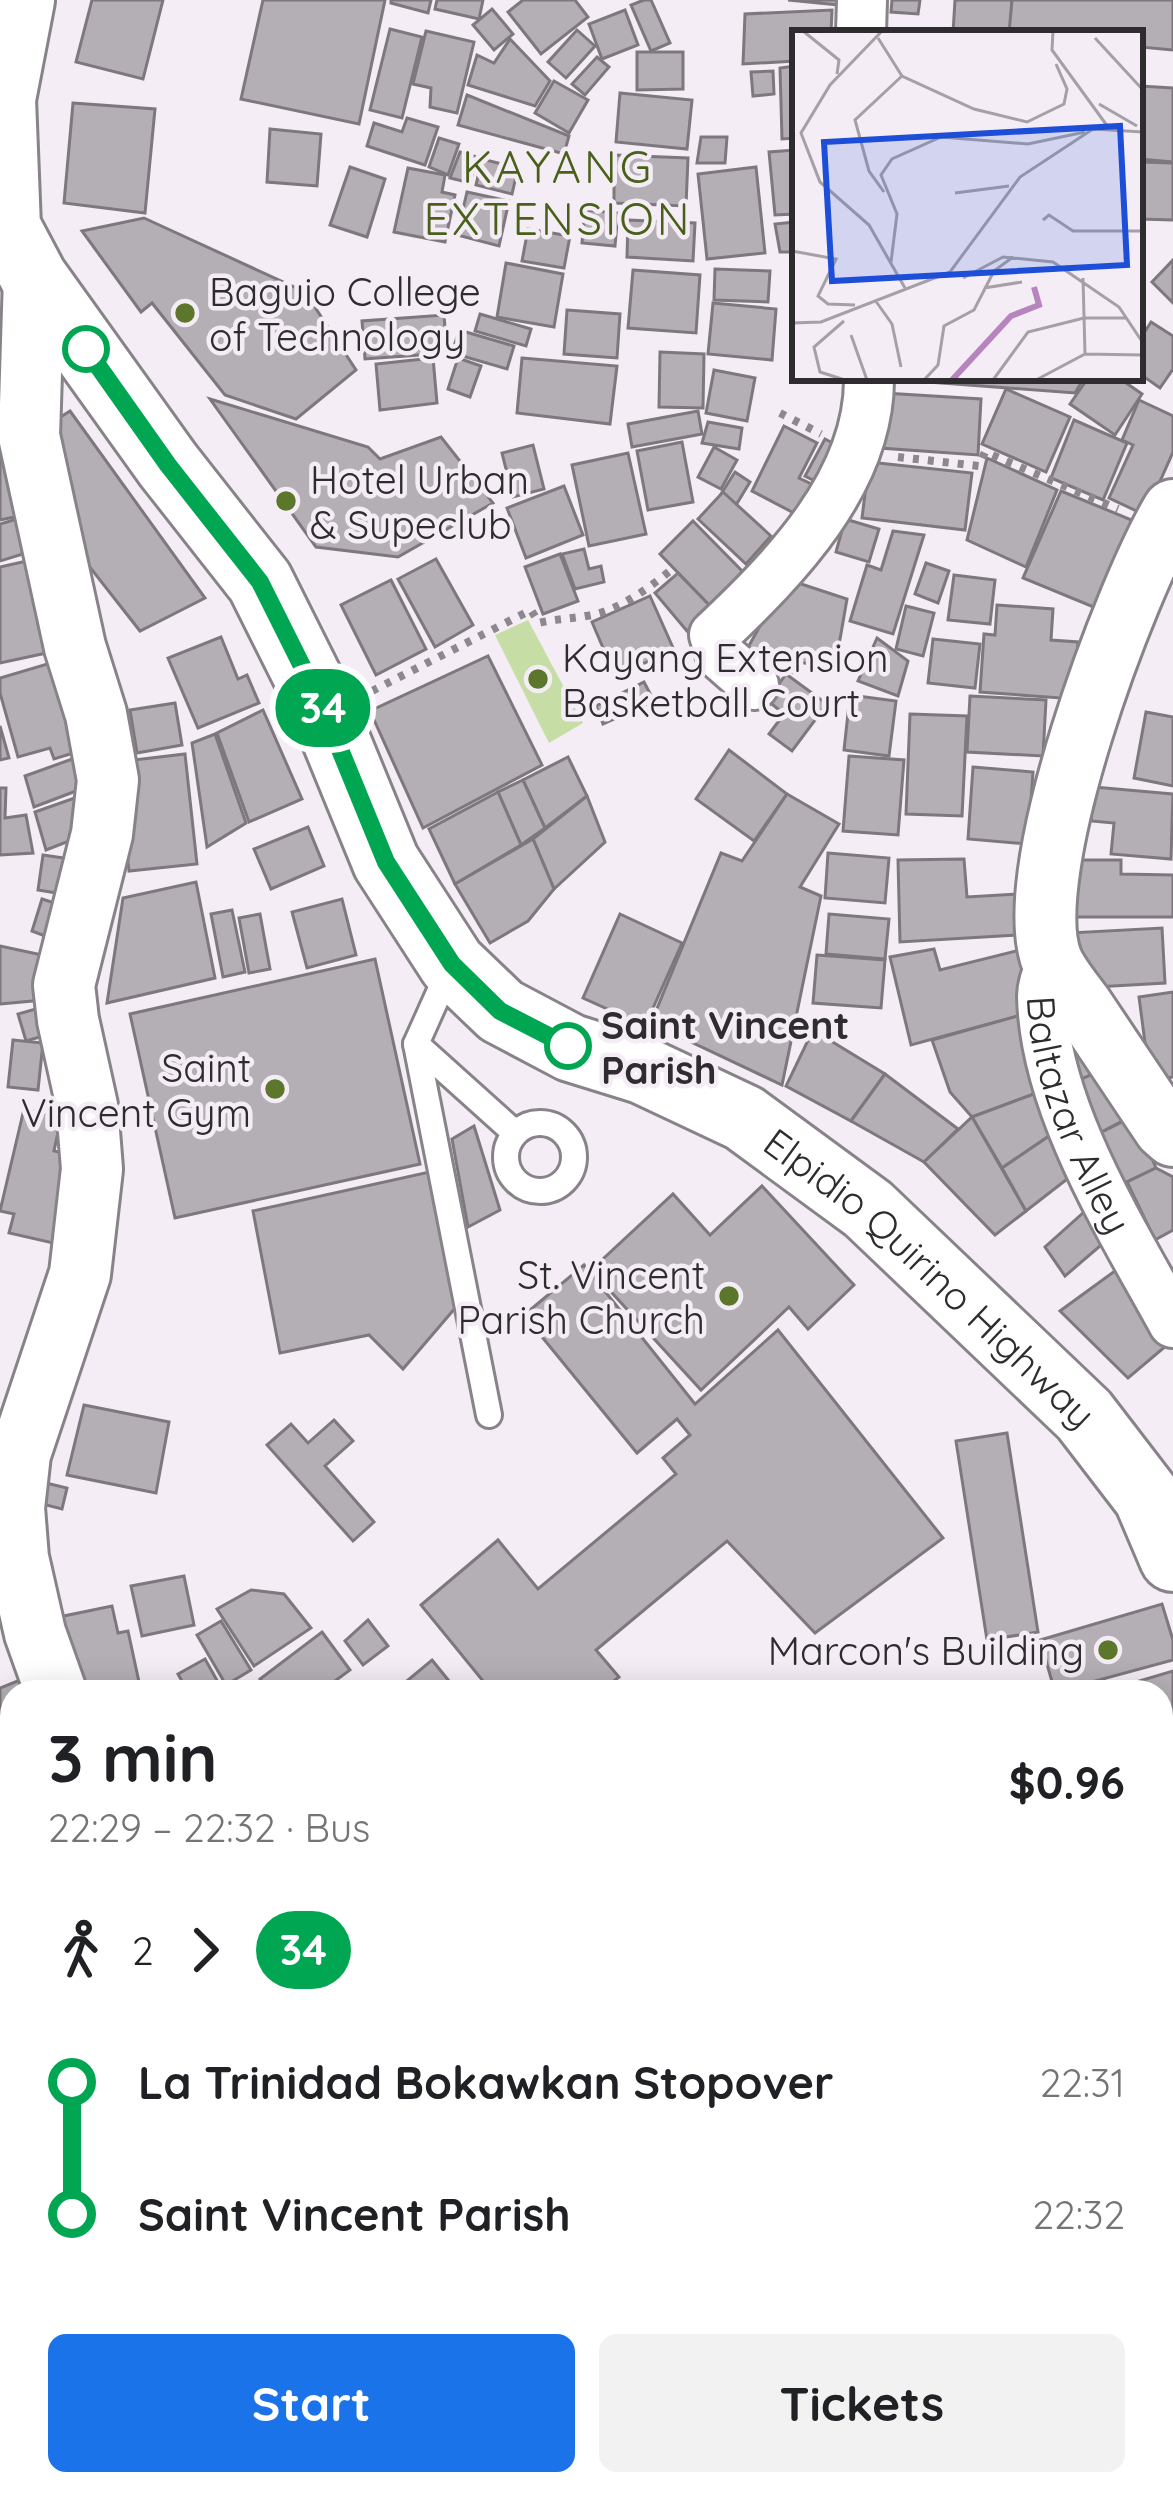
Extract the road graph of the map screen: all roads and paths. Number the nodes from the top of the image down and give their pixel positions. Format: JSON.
{"nodes":[{"id":1,"x":21,"y":0,"type":"edge"},
{"id":2,"x":862,"y":0,"type":"edge"},
{"id":3,"x":861,"y":30,"type":"edge"},
{"id":4,"x":14,"y":244,"type":"edge"},
{"id":5,"x":868,"y":381,"type":"edge"},
{"id":6,"x":780,"y":412,"type":"dead end"},
{"id":7,"x":833,"y":440,"type":"dead end"},
{"id":8,"x":890,"y":456,"type":"dead end"},
{"id":9,"x":1150,"y":511,"type":"edge"},
{"id":10,"x":675,"y":575,"type":"dead end"},
{"id":11,"x":754,"y":686,"type":"dead end"},
{"id":12,"x":369,"y":693,"type":"dead end"},
{"id":13,"x":1052,"y":960,"type":"junction"},
{"id":14,"x":452,"y":964,"type":"junction"},
{"id":15,"x":416,"y":1044,"type":"junction"},
{"id":16,"x":515,"y":1133,"type":"dead end"},
{"id":17,"x":1173,"y":1136,"type":"edge"},
{"id":18,"x":1173,"y":1323,"type":"edge"},
{"id":19,"x":488,"y":1415,"type":"dead end"},
{"id":20,"x":1173,"y":1558,"type":"edge"},
{"id":21,"x":52,"y":1680,"type":"edge"}],
"edges":[{"from":1,"to":4,"type":"main road"},
{"from":2,"to":3,"type":"street"},
{"from":4,"to":14,"type":"main road","name":"Elpidio Quirino Highway"},
{"from":4,"to":21,"type":"street"},
{"from":5,"to":11,"type":"street"},
{"from":6,"to":7,"type":"path"},
{"from":8,"to":9,"type":"path"},
{"from":9,"to":13,"type":"street"},
{"from":10,"to":12,"type":"path"},
{"from":13,"to":17,"type":"street"},
{"from":13,"to":18,"type":"street","name":"Baltazar Alley"},
{"from":14,"to":15,"type":"lane"},
{"from":14,"to":20,"type":"main road","name":"Elpidio Quirino Highway"},
{"from":15,"to":16,"type":"lane"},
{"from":15,"to":19,"type":"lane"}]}
